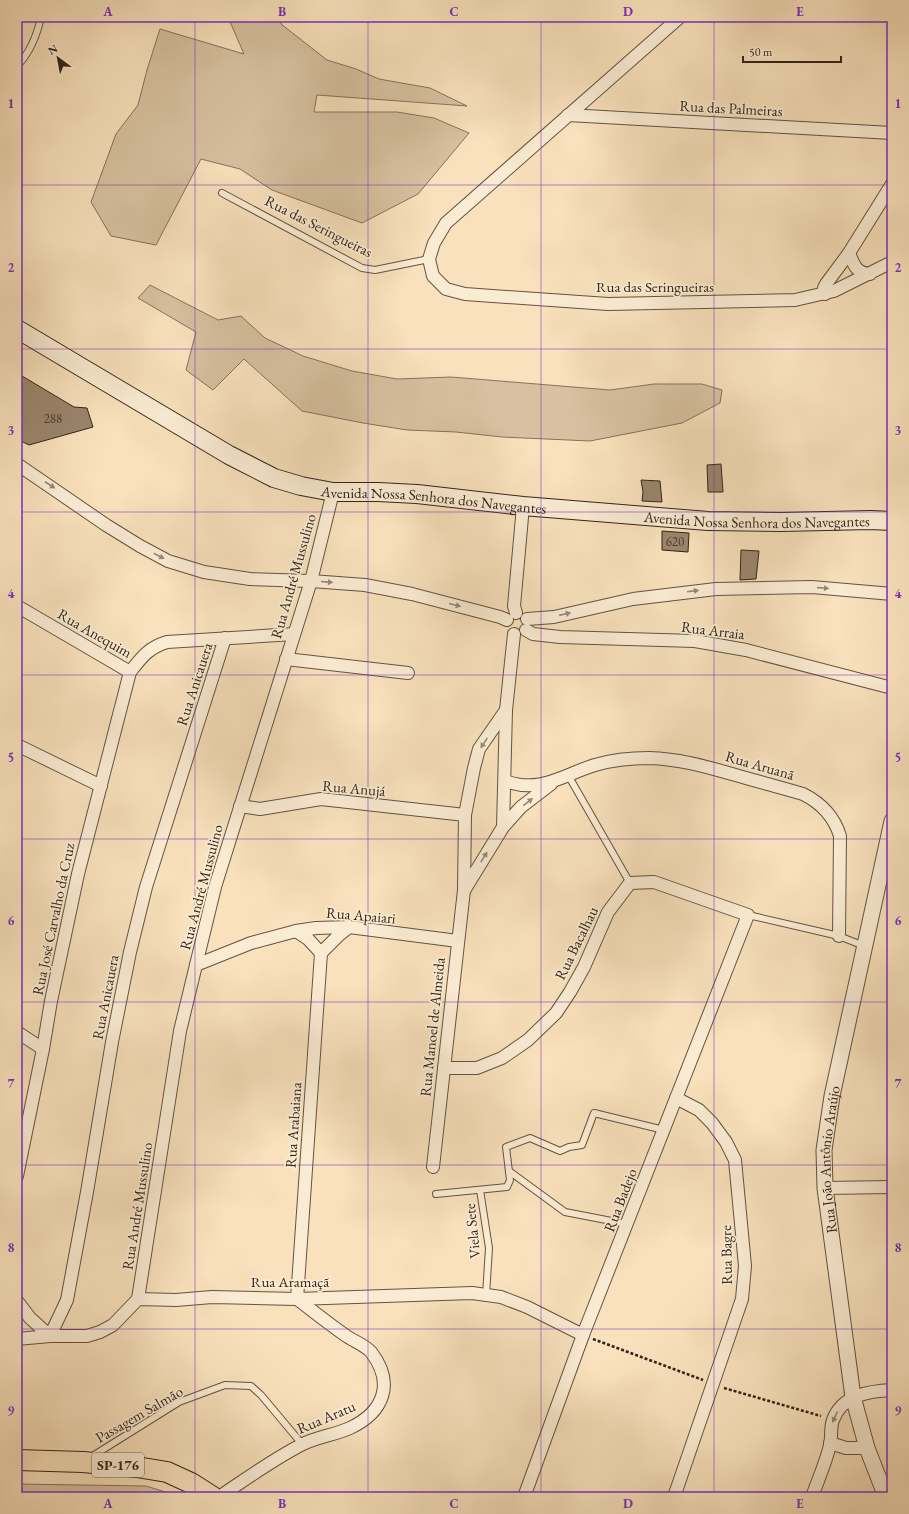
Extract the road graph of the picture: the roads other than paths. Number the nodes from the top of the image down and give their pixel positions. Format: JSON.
{"nodes":[{"id":1,"x":41,"y":17,"type":"edge"},
{"id":2,"x":680,"y":17,"type":"edge"},
{"id":3,"x":17,"y":66,"type":"edge"},
{"id":4,"x":568,"y":115,"type":"junction"},
{"id":5,"x":892,"y":133,"type":"edge"},
{"id":6,"x":892,"y":184,"type":"edge"},
{"id":7,"x":222,"y":193,"type":"dead end"},
{"id":8,"x":850,"y":253,"type":"junction"},
{"id":9,"x":429,"y":259,"type":"junction"},
{"id":10,"x":892,"y":262,"type":"edge"},
{"id":11,"x":870,"y":274,"type":"junction"},
{"id":12,"x":825,"y":294,"type":"junction"},
{"id":13,"x":17,"y":329,"type":"edge"},
{"id":14,"x":17,"y":464,"type":"edge"},
{"id":15,"x":332,"y":492,"type":"junction"},
{"id":16,"x":523,"y":506,"type":"junction"},
{"id":17,"x":892,"y":521,"type":"edge"},
{"id":18,"x":311,"y":581,"type":"junction"},
{"id":19,"x":892,"y":594,"type":"edge"},
{"id":20,"x":17,"y":606,"type":"edge"},
{"id":21,"x":518,"y":623,"type":"junction"},
{"id":22,"x":294,"y":634,"type":"junction"},
{"id":23,"x":225,"y":638,"type":"junction"},
{"id":24,"x":286,"y":659,"type":"junction"},
{"id":25,"x":130,"y":672,"type":"junction"},
{"id":26,"x":408,"y":673,"type":"dead end"},
{"id":27,"x":892,"y":688,"type":"edge"},
{"id":28,"x":506,"y":710,"type":"junction"},
{"id":29,"x":17,"y":745,"type":"edge"},
{"id":30,"x":568,"y":775,"type":"junction"},
{"id":31,"x":555,"y":780,"type":"junction"},
{"id":32,"x":505,"y":781,"type":"junction"},
{"id":33,"x":101,"y":786,"type":"junction"},
{"id":34,"x":240,"y":806,"type":"junction"},
{"id":35,"x":465,"y":815,"type":"junction"},
{"id":36,"x":892,"y":821,"type":"edge"},
{"id":37,"x":503,"y":826,"type":"junction"},
{"id":38,"x":630,"y":883,"type":"junction"},
{"id":39,"x":464,"y":890,"type":"junction"},
{"id":40,"x":748,"y":915,"type":"junction"},
{"id":41,"x":349,"y":928,"type":"junction"},
{"id":42,"x":296,"y":931,"type":"junction"},
{"id":43,"x":839,"y":936,"type":"junction"},
{"id":44,"x":458,"y":941,"type":"junction"},
{"id":45,"x":865,"y":946,"type":"junction"},
{"id":46,"x":321,"y":953,"type":"junction"},
{"id":47,"x":196,"y":965,"type":"junction"},
{"id":48,"x":17,"y":1032,"type":"edge"},
{"id":49,"x":43,"y":1049,"type":"junction"},
{"id":50,"x":444,"y":1068,"type":"junction"},
{"id":51,"x":676,"y":1098,"type":"junction"},
{"id":52,"x":664,"y":1130,"type":"junction"},
{"id":53,"x":433,"y":1167,"type":"dead end"},
{"id":54,"x":509,"y":1171,"type":"junction"},
{"id":55,"x":17,"y":1176,"type":"edge"},
{"id":56,"x":892,"y":1187,"type":"edge"},
{"id":57,"x":824,"y":1188,"type":"junction"},
{"id":58,"x":480,"y":1190,"type":"junction"},
{"id":59,"x":436,"y":1194,"type":"dead end"},
{"id":60,"x":627,"y":1224,"type":"junction"},
{"id":61,"x":486,"y":1295,"type":"junction"},
{"id":62,"x":138,"y":1299,"type":"junction"},
{"id":63,"x":297,"y":1299,"type":"junction"},
{"id":64,"x":17,"y":1301,"type":"edge"},
{"id":65,"x":583,"y":1335,"type":"junction"},
{"id":66,"x":50,"y":1336,"type":"junction"},
{"id":67,"x":17,"y":1339,"type":"edge"},
{"id":68,"x":892,"y":1390,"type":"edge"},
{"id":69,"x":853,"y":1397,"type":"junction"},
{"id":70,"x":302,"y":1444,"type":"junction"},
{"id":71,"x":830,"y":1444,"type":"junction"},
{"id":72,"x":867,"y":1448,"type":"junction"},
{"id":73,"x":17,"y":1460,"type":"edge"},
{"id":74,"x":83,"y":1462,"type":"junction"},
{"id":75,"x":213,"y":1497,"type":"edge"},
{"id":76,"x":219,"y":1497,"type":"edge"},
{"id":77,"x":524,"y":1497,"type":"edge"},
{"id":78,"x":674,"y":1497,"type":"edge"},
{"id":79,"x":812,"y":1497,"type":"edge"},
{"id":80,"x":886,"y":1497,"type":"edge"}],
"edges":[{"from":1,"to":3,"type":"lane"},
{"from":2,"to":4,"type":"street"},
{"from":4,"to":5,"type":"street","name":"Rua das Palmeiras"},
{"from":4,"to":9,"type":"street"},
{"from":6,"to":8,"type":"street"},
{"from":7,"to":9,"type":"lane","name":"Rua das Seringueiras"},
{"from":8,"to":11,"type":"street"},
{"from":8,"to":12,"type":"street"},
{"from":9,"to":12,"type":"street","name":"Rua das Seringueiras"},
{"from":10,"to":11,"type":"street","name":"Rua das Seringueiras"},
{"from":11,"to":12,"type":"street","name":"Rua das Seringueiras"},
{"from":13,"to":15,"type":"main road","name":"Avenida Nossa Senhora dos Navegantes"},
{"from":14,"to":18,"type":"street","name":"Rua Arraia","one_way":true},
{"from":15,"to":16,"type":"main road","name":"Avenida Nossa Senhora dos Navegantes"},
{"from":15,"to":18,"type":"street","name":"Rua André Mussulino"},
{"from":16,"to":17,"type":"main road","name":"Avenida Nossa Senhora dos Navegantes"},
{"from":16,"to":21,"type":"street","name":"Rua Manoel de Almeida"},
{"from":18,"to":21,"type":"street","name":"Rua Arraia","one_way":true},
{"from":18,"to":22,"type":"street","name":"Rua André Mussulino"},
{"from":21,"to":19,"type":"street","one_way":true},
{"from":20,"to":25,"type":"street","name":"Rua Anequim"},
{"from":21,"to":27,"type":"street","name":"Rua Arraia"},
{"from":21,"to":28,"type":"street","name":"Rua Manoel de Almeida"},
{"from":22,"to":23,"type":"street","name":"Rua Anequim"},
{"from":22,"to":24,"type":"street","name":"Rua André Mussulino"},
{"from":23,"to":25,"type":"street","name":"Rua Anequim"},
{"from":23,"to":66,"type":"street","name":"Rua Anicauera"},
{"from":24,"to":26,"type":"street"},
{"from":24,"to":34,"type":"street","name":"Rua André Mussulino"},
{"from":25,"to":33,"type":"street","name":"Rua José Carvalho da Cruz"},
{"from":28,"to":32,"type":"street","name":"Rua Manoel de Almeida"},
{"from":28,"to":35,"type":"street","name":"Rua Manoel de Almeida","one_way":true},
{"from":29,"to":33,"type":"street"},
{"from":30,"to":31,"type":"street","name":"Rua Aruanã"},
{"from":30,"to":38,"type":"lane"},
{"from":30,"to":43,"type":"street","name":"Rua Aruanã"},
{"from":31,"to":32,"type":"street","name":"Rua Aruanã"},
{"from":37,"to":31,"type":"street","name":"Rua Aruanã","one_way":true},
{"from":32,"to":37,"type":"street","name":"Rua Manoel de Almeida"},
{"from":33,"to":49,"type":"street","name":"Rua José Carvalho da Cruz"},
{"from":34,"to":35,"type":"street","name":"Rua Anujá"},
{"from":34,"to":47,"type":"street","name":"Rua André Mussulino"},
{"from":35,"to":39,"type":"street","name":"Rua Manoel de Almeida"},
{"from":36,"to":45,"type":"street","name":"Rua João Antônio Araújo"},
{"from":39,"to":37,"type":"street","name":"Rua Manoel de Almeida","one_way":true},
{"from":38,"to":40,"type":"street"},
{"from":38,"to":50,"type":"street","name":"Rua Bacalhau"},
{"from":39,"to":44,"type":"street","name":"Rua Manoel de Almeida"},
{"from":40,"to":43,"type":"lane"},
{"from":40,"to":51,"type":"street","name":"Rua Badejo"},
{"from":41,"to":42,"type":"street","name":"Rua Apaiari"},
{"from":41,"to":44,"type":"street","name":"Rua Apaiari"},
{"from":41,"to":46,"type":"street"},
{"from":42,"to":46,"type":"street"},
{"from":42,"to":47,"type":"street","name":"Rua Apaiari"},
{"from":43,"to":45,"type":"lane"},
{"from":44,"to":50,"type":"street","name":"Rua Manoel de Almeida"},
{"from":45,"to":57,"type":"street","name":"Rua João Antônio Araújo"},
{"from":46,"to":63,"type":"street","name":"Rua Arabaiana"},
{"from":47,"to":62,"type":"street","name":"Rua André Mussulino"},
{"from":48,"to":49,"type":"street"},
{"from":49,"to":55,"type":"street","name":"Rua José Carvalho da Cruz"},
{"from":50,"to":53,"type":"street","name":"Rua Manoel de Almeida"},
{"from":51,"to":52,"type":"street","name":"Rua Badejo"},
{"from":51,"to":78,"type":"street","name":"Rua Bagre"},
{"from":52,"to":54,"type":"lane"},
{"from":52,"to":60,"type":"street","name":"Rua Badejo"},
{"from":54,"to":58,"type":"lane"},
{"from":54,"to":60,"type":"lane"},
{"from":56,"to":57,"type":"street"},
{"from":57,"to":69,"type":"street","name":"Rua João Antônio Araújo"},
{"from":58,"to":59,"type":"lane"},
{"from":58,"to":61,"type":"lane","name":"Viela Sete"},
{"from":60,"to":65,"type":"street","name":"Rua Badejo"},
{"from":61,"to":63,"type":"street","name":"Rua Aramaçã"},
{"from":61,"to":65,"type":"street","name":"Rua Aramaçã"},
{"from":62,"to":63,"type":"street","name":"Rua Aramaçã"},
{"from":62,"to":66,"type":"street"},
{"from":63,"to":70,"type":"street","name":"Rua Aratu"},
{"from":64,"to":66,"type":"street"},
{"from":65,"to":77,"type":"street","name":"Rua Badejo"},
{"from":66,"to":67,"type":"street"},
{"from":68,"to":69,"type":"street"},
{"from":69,"to":71,"type":"street","one_way":true},
{"from":69,"to":72,"type":"street","name":"Rua João Antônio Araújo"},
{"from":70,"to":74,"type":"lane","name":"Passagem Salmão"},
{"from":70,"to":76,"type":"street","name":"Rua Aratu"},
{"from":71,"to":72,"type":"street"},
{"from":71,"to":79,"type":"street"},
{"from":72,"to":80,"type":"street","name":"Rua João Antônio Araújo"},
{"from":73,"to":74,"type":"main road","number":"SP-176"},
{"from":74,"to":75,"type":"main road","number":"SP-176"}]}
